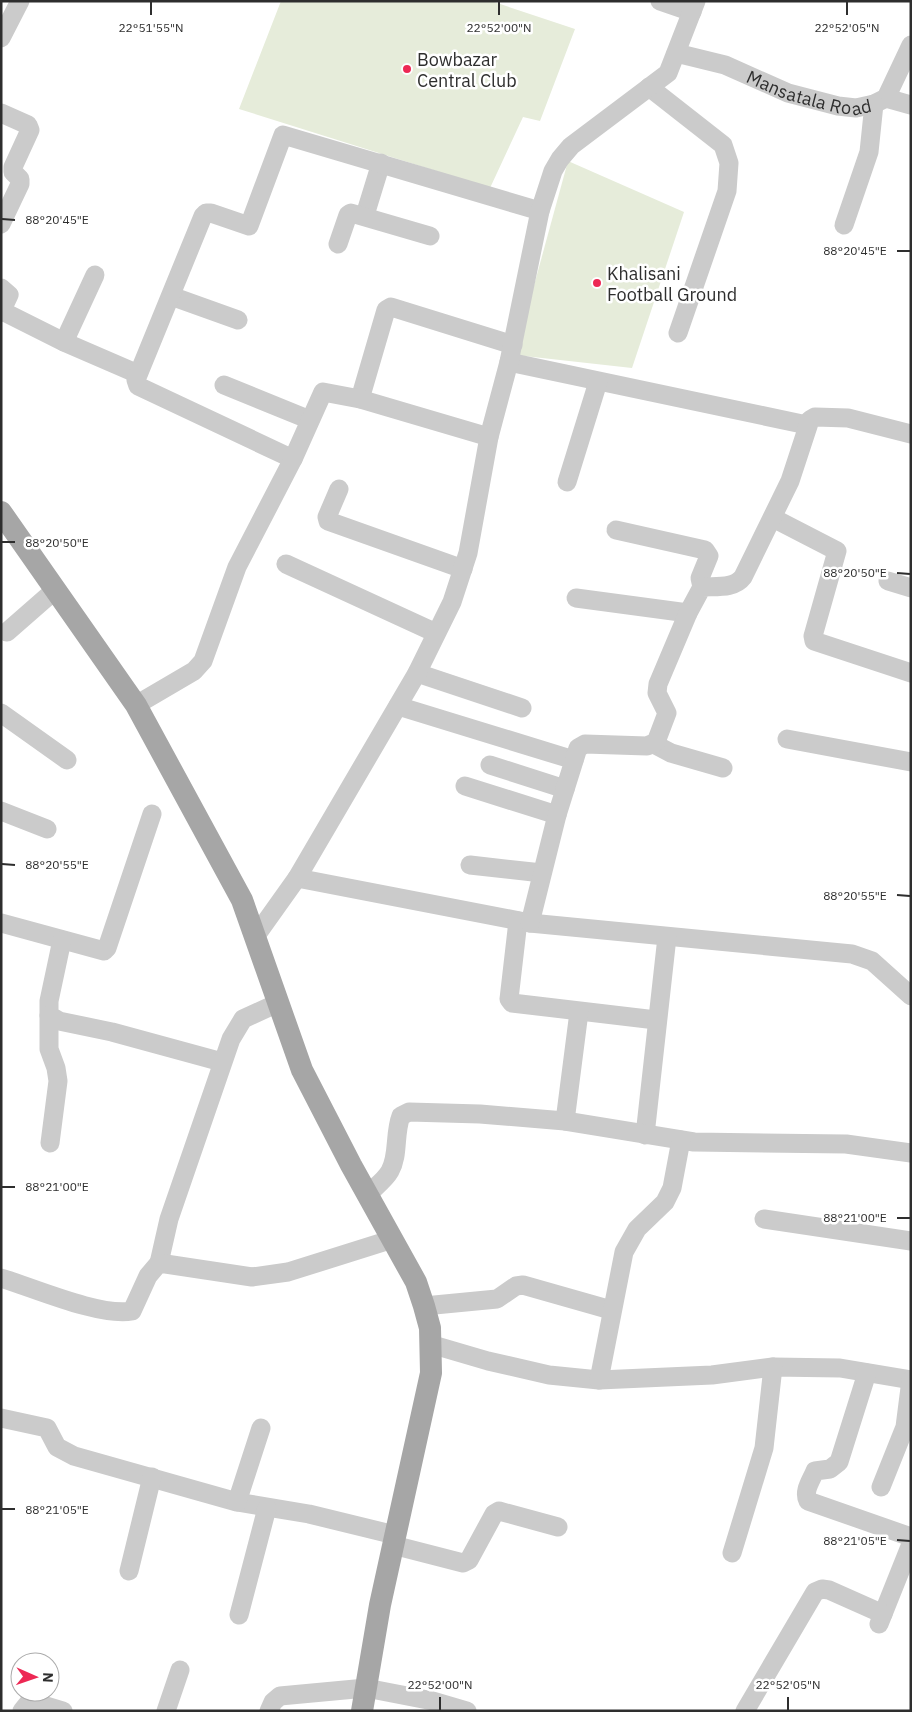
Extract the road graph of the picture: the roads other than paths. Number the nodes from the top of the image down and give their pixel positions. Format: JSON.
{"nodes":[{"id":1,"x":20,"y":1,"type":"edge"},
{"id":2,"x":660,"y":1,"type":"edge"},
{"id":3,"x":694,"y":6,"type":"edge"},
{"id":4,"x":1,"y":38,"type":"edge"},
{"id":5,"x":911,"y":45,"type":"edge"},
{"id":6,"x":676,"y":53,"type":"junction"},
{"id":7,"x":649,"y":87,"type":"junction"},
{"id":8,"x":880,"y":101,"type":"junction"},
{"id":9,"x":911,"y":105,"type":"edge"},
{"id":10,"x":1,"y":113,"type":"edge"},
{"id":11,"x":381,"y":163,"type":"junction"},
{"id":12,"x":540,"y":211,"type":"junction"},
{"id":13,"x":365,"y":215,"type":"junction"},
{"id":14,"x":1,"y":224,"type":"edge"},
{"id":15,"x":844,"y":225,"type":"dead end"},
{"id":16,"x":430,"y":236,"type":"dead end"},
{"id":17,"x":338,"y":244,"type":"dead end"},
{"id":18,"x":95,"y":275,"type":"dead end"},
{"id":19,"x":1,"y":288,"type":"edge"},
{"id":20,"x":171,"y":296,"type":"junction"},
{"id":21,"x":2,"y":312,"type":"edge"},
{"id":22,"x":238,"y":320,"type":"dead end"},
{"id":23,"x":678,"y":333,"type":"dead end"},
{"id":24,"x":64,"y":342,"type":"junction"},
{"id":25,"x":511,"y":354,"type":"junction"},
{"id":26,"x":138,"y":374,"type":"junction"},
{"id":27,"x":598,"y":382,"type":"junction"},
{"id":28,"x":224,"y":385,"type":"dead end"},
{"id":29,"x":360,"y":399,"type":"junction"},
{"id":30,"x":310,"y":420,"type":"junction"},
{"id":31,"x":807,"y":425,"type":"junction"},
{"id":32,"x":911,"y":434,"type":"edge"},
{"id":33,"x":489,"y":437,"type":"junction"},
{"id":34,"x":292,"y":459,"type":"junction"},
{"id":35,"x":567,"y":482,"type":"dead end"},
{"id":36,"x":339,"y":489,"type":"dead end"},
{"id":37,"x":1,"y":512,"type":"edge"},
{"id":38,"x":773,"y":518,"type":"junction"},
{"id":39,"x":616,"y":530,"type":"dead end"},
{"id":40,"x":286,"y":564,"type":"dead end"},
{"id":41,"x":464,"y":570,"type":"junction"},
{"id":42,"x":888,"y":581,"type":"dead end"},
{"id":43,"x":702,"y":587,"type":"junction"},
{"id":44,"x":911,"y":588,"type":"edge"},
{"id":45,"x":55,"y":590,"type":"junction"},
{"id":46,"x":576,"y":598,"type":"dead end"},
{"id":47,"x":688,"y":613,"type":"junction"},
{"id":48,"x":7,"y":632,"type":"dead end"},
{"id":49,"x":436,"y":633,"type":"junction"},
{"id":50,"x":911,"y":673,"type":"edge"},
{"id":51,"x":417,"y":674,"type":"junction"},
{"id":52,"x":136,"y":705,"type":"junction"},
{"id":53,"x":398,"y":706,"type":"junction"},
{"id":54,"x":522,"y":708,"type":"dead end"},
{"id":55,"x":1,"y":713,"type":"edge"},
{"id":56,"x":787,"y":739,"type":"dead end"},
{"id":57,"x":654,"y":744,"type":"junction"},
{"id":58,"x":67,"y":760,"type":"dead end"},
{"id":59,"x":574,"y":760,"type":"junction"},
{"id":60,"x":911,"y":762,"type":"edge"},
{"id":61,"x":490,"y":765,"type":"dead end"},
{"id":62,"x":723,"y":768,"type":"dead end"},
{"id":63,"x":466,"y":786,"type":"dead end"},
{"id":64,"x":565,"y":789,"type":"junction"},
{"id":65,"x":1,"y":811,"type":"edge"},
{"id":66,"x":152,"y":814,"type":"dead end"},
{"id":67,"x":557,"y":815,"type":"junction"},
{"id":68,"x":47,"y":829,"type":"dead end"},
{"id":69,"x":470,"y":865,"type":"dead end"},
{"id":70,"x":542,"y":873,"type":"junction"},
{"id":71,"x":297,"y":878,"type":"junction"},
{"id":72,"x":524,"y":922,"type":"junction"},
{"id":73,"x":1,"y":923,"type":"edge"},
{"id":74,"x":254,"y":937,"type":"junction"},
{"id":75,"x":666,"y":937,"type":"junction"},
{"id":76,"x":62,"y":940,"type":"junction"},
{"id":77,"x":911,"y":996,"type":"edge"},
{"id":78,"x":278,"y":1003,"type":"junction"},
{"id":79,"x":579,"y":1012,"type":"junction"},
{"id":80,"x":49,"y":1015,"type":"junction"},
{"id":81,"x":656,"y":1020,"type":"junction"},
{"id":82,"x":222,"y":1062,"type":"junction"},
{"id":83,"x":565,"y":1121,"type":"junction"},
{"id":84,"x":645,"y":1135,"type":"junction"},
{"id":85,"x":681,"y":1140,"type":"junction"},
{"id":86,"x":50,"y":1143,"type":"dead end"},
{"id":87,"x":911,"y":1153,"type":"edge"},
{"id":88,"x":368,"y":1194,"type":"junction"},
{"id":89,"x":764,"y":1219,"type":"dead end"},
{"id":90,"x":393,"y":1239,"type":"junction"},
{"id":91,"x":911,"y":1241,"type":"edge"},
{"id":92,"x":159,"y":1263,"type":"junction"},
{"id":93,"x":1,"y":1278,"type":"edge"},
{"id":94,"x":424,"y":1306,"type":"junction"},
{"id":95,"x":612,"y":1310,"type":"junction"},
{"id":96,"x":430,"y":1344,"type":"junction"},
{"id":97,"x":773,"y":1367,"type":"junction"},
{"id":98,"x":867,"y":1373,"type":"junction"},
{"id":99,"x":598,"y":1380,"type":"junction"},
{"id":100,"x":911,"y":1380,"type":"edge"},
{"id":101,"x":1,"y":1418,"type":"edge"},
{"id":102,"x":262,"y":1428,"type":"dead end"},
{"id":103,"x":152,"y":1477,"type":"junction"},
{"id":104,"x":881,"y":1487,"type":"dead end"},
{"id":105,"x":237,"y":1502,"type":"junction"},
{"id":106,"x":267,"y":1508,"type":"junction"},
{"id":107,"x":558,"y":1527,"type":"dead end"},
{"id":108,"x":911,"y":1537,"type":"edge"},
{"id":109,"x":394,"y":1540,"type":"junction"},
{"id":110,"x":911,"y":1544,"type":"edge"},
{"id":111,"x":732,"y":1552,"type":"dead end"},
{"id":112,"x":129,"y":1571,"type":"dead end"},
{"id":113,"x":239,"y":1615,"type":"dead end"},
{"id":114,"x":180,"y":1670,"type":"dead end"},
{"id":115,"x":366,"y":1688,"type":"junction"},
{"id":116,"x":22,"y":1711,"type":"edge"},
{"id":117,"x":63,"y":1711,"type":"edge"},
{"id":118,"x":166,"y":1711,"type":"edge"},
{"id":119,"x":269,"y":1711,"type":"edge"},
{"id":120,"x":362,"y":1711,"type":"edge"},
{"id":121,"x":467,"y":1711,"type":"edge"},
{"id":122,"x":745,"y":1711,"type":"edge"}],
"edges":[{"from":1,"to":4,"type":"street"},
{"from":2,"to":3,"type":"street"},
{"from":3,"to":6,"type":"street"},
{"from":5,"to":8,"type":"street","name":"Mansatala Road"},
{"from":6,"to":7,"type":"street"},
{"from":6,"to":8,"type":"street","name":"Mansatala Road"},
{"from":7,"to":12,"type":"street"},
{"from":7,"to":23,"type":"street"},
{"from":8,"to":9,"type":"street"},
{"from":8,"to":15,"type":"street"},
{"from":10,"to":14,"type":"street"},
{"from":11,"to":12,"type":"street"},
{"from":11,"to":13,"type":"street"},
{"from":11,"to":20,"type":"street"},
{"from":12,"to":25,"type":"street"},
{"from":13,"to":16,"type":"street"},
{"from":13,"to":17,"type":"street"},
{"from":18,"to":24,"type":"street"},
{"from":19,"to":21,"type":"street"},
{"from":20,"to":22,"type":"street"},
{"from":20,"to":26,"type":"street"},
{"from":21,"to":24,"type":"street"},
{"from":24,"to":26,"type":"street"},
{"from":25,"to":27,"type":"street"},
{"from":25,"to":29,"type":"street"},
{"from":25,"to":33,"type":"street"},
{"from":26,"to":34,"type":"street"},
{"from":27,"to":31,"type":"street"},
{"from":27,"to":35,"type":"street"},
{"from":28,"to":30,"type":"street"},
{"from":29,"to":30,"type":"street"},
{"from":29,"to":33,"type":"street"},
{"from":30,"to":34,"type":"street"},
{"from":31,"to":32,"type":"street"},
{"from":31,"to":38,"type":"street"},
{"from":33,"to":41,"type":"street"},
{"from":34,"to":52,"type":"street"},
{"from":36,"to":41,"type":"street"},
{"from":37,"to":45,"type":"main road"},
{"from":38,"to":43,"type":"street"},
{"from":38,"to":50,"type":"street"},
{"from":39,"to":43,"type":"street"},
{"from":40,"to":49,"type":"street"},
{"from":41,"to":49,"type":"street"},
{"from":42,"to":44,"type":"street"},
{"from":43,"to":47,"type":"street"},
{"from":45,"to":48,"type":"street"},
{"from":45,"to":52,"type":"main road"},
{"from":46,"to":47,"type":"street"},
{"from":47,"to":57,"type":"street"},
{"from":49,"to":51,"type":"street"},
{"from":51,"to":53,"type":"street"},
{"from":51,"to":54,"type":"street"},
{"from":52,"to":74,"type":"main road"},
{"from":53,"to":59,"type":"street"},
{"from":53,"to":71,"type":"street"},
{"from":55,"to":58,"type":"street"},
{"from":56,"to":60,"type":"street"},
{"from":57,"to":59,"type":"street"},
{"from":57,"to":62,"type":"street"},
{"from":59,"to":64,"type":"street"},
{"from":61,"to":64,"type":"street"},
{"from":63,"to":67,"type":"street"},
{"from":64,"to":67,"type":"street"},
{"from":65,"to":68,"type":"street"},
{"from":66,"to":76,"type":"street"},
{"from":67,"to":70,"type":"street"},
{"from":69,"to":70,"type":"street"},
{"from":70,"to":72,"type":"street"},
{"from":71,"to":72,"type":"street"},
{"from":71,"to":74,"type":"street"},
{"from":72,"to":75,"type":"street"},
{"from":72,"to":79,"type":"street"},
{"from":73,"to":76,"type":"street"},
{"from":74,"to":78,"type":"main road"},
{"from":75,"to":77,"type":"street"},
{"from":75,"to":81,"type":"street"},
{"from":76,"to":80,"type":"street"},
{"from":78,"to":82,"type":"street"},
{"from":78,"to":88,"type":"main road"},
{"from":79,"to":81,"type":"street"},
{"from":79,"to":83,"type":"street"},
{"from":80,"to":82,"type":"street"},
{"from":80,"to":86,"type":"street"},
{"from":81,"to":84,"type":"street"},
{"from":82,"to":92,"type":"street"},
{"from":83,"to":84,"type":"street"},
{"from":83,"to":88,"type":"street"},
{"from":84,"to":85,"type":"street"},
{"from":85,"to":87,"type":"street"},
{"from":85,"to":95,"type":"street"},
{"from":88,"to":90,"type":"main road"},
{"from":89,"to":91,"type":"street"},
{"from":90,"to":92,"type":"street"},
{"from":90,"to":94,"type":"main road"},
{"from":92,"to":93,"type":"street"},
{"from":94,"to":95,"type":"street"},
{"from":94,"to":96,"type":"main road"},
{"from":95,"to":99,"type":"street"},
{"from":96,"to":99,"type":"street"},
{"from":96,"to":109,"type":"main road"},
{"from":97,"to":98,"type":"street"},
{"from":97,"to":99,"type":"street"},
{"from":97,"to":111,"type":"street"},
{"from":98,"to":100,"type":"street"},
{"from":98,"to":108,"type":"street"},
{"from":100,"to":104,"type":"street"},
{"from":101,"to":103,"type":"street"},
{"from":102,"to":105,"type":"street"},
{"from":103,"to":105,"type":"street"},
{"from":103,"to":112,"type":"street"},
{"from":105,"to":106,"type":"street"},
{"from":106,"to":109,"type":"street"},
{"from":106,"to":113,"type":"street"},
{"from":107,"to":109,"type":"street"},
{"from":109,"to":115,"type":"main road"},
{"from":110,"to":122,"type":"street"},
{"from":114,"to":118,"type":"street"},
{"from":115,"to":119,"type":"street"},
{"from":115,"to":120,"type":"main road"},
{"from":115,"to":121,"type":"street"},
{"from":116,"to":117,"type":"street"}]}
